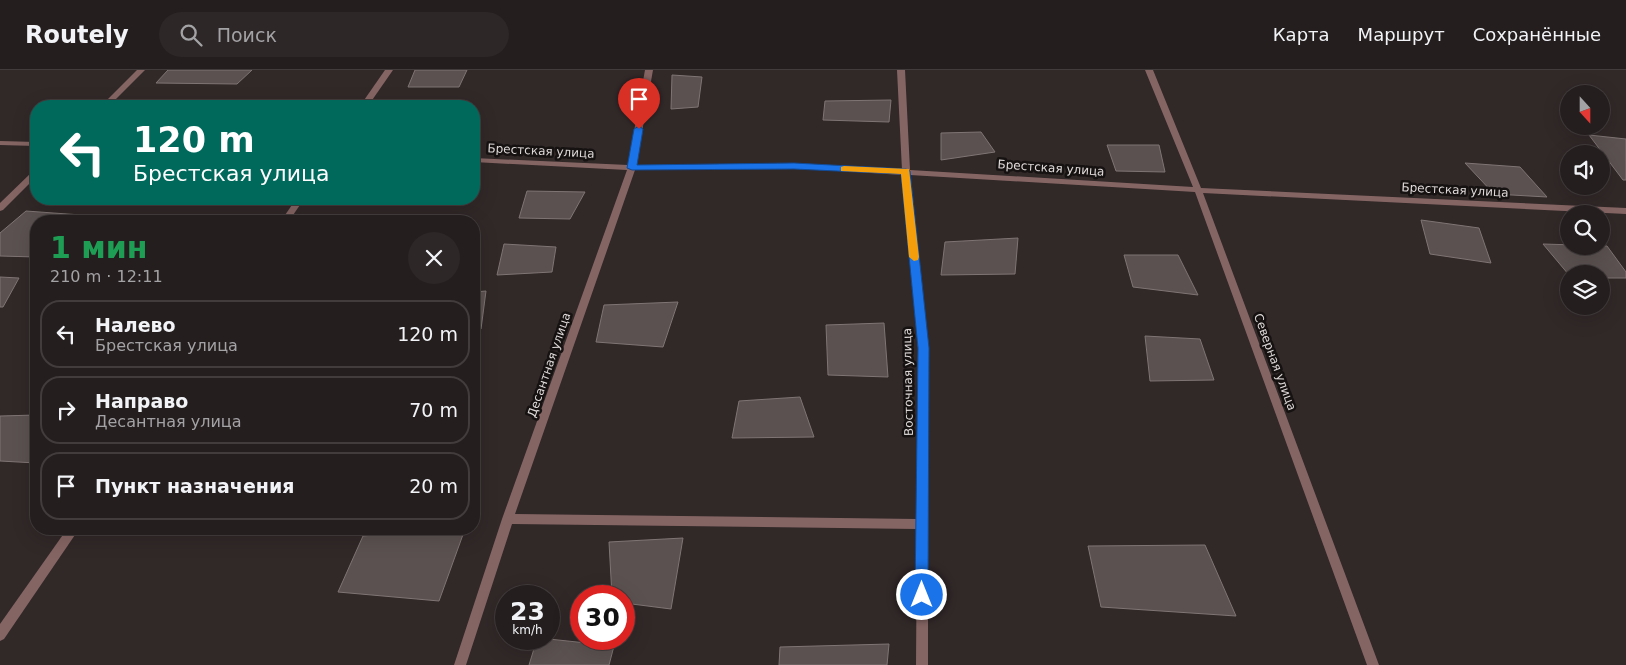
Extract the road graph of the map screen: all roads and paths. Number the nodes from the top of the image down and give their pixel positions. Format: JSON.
{"nodes":[{"id":1,"x":141,"y":70,"type":"edge"},
{"id":2,"x":389,"y":70,"type":"edge"},
{"id":3,"x":649,"y":70,"type":"edge"},
{"id":4,"x":900,"y":70,"type":"edge"},
{"id":5,"x":1149,"y":70,"type":"edge"},
{"id":6,"x":111,"y":100,"type":"edge"},
{"id":7,"x":368,"y":100,"type":"edge"},
{"id":8,"x":0,"y":143,"type":"edge"},
{"id":9,"x":30,"y":144,"type":"edge"},
{"id":10,"x":480,"y":160,"type":"edge"},
{"id":11,"x":632,"y":168,"type":"junction"},
{"id":12,"x":906,"y":171,"type":"junction"},
{"id":13,"x":30,"y":179,"type":"edge"},
{"id":14,"x":1198,"y":190,"type":"junction"},
{"id":15,"x":0,"y":208,"type":"edge"},
{"id":16,"x":1626,"y":211,"type":"edge"},
{"id":17,"x":508,"y":519,"type":"junction"},
{"id":18,"x":921,"y":524,"type":"junction"},
{"id":19,"x":69,"y":535,"type":"edge"},
{"id":20,"x":0,"y":635,"type":"edge"},
{"id":21,"x":460,"y":665,"type":"edge"},
{"id":22,"x":922,"y":665,"type":"edge"},
{"id":23,"x":1373,"y":665,"type":"edge"}],
"edges":[{"from":1,"to":6,"type":"street"},
{"from":2,"to":7,"type":"street"},
{"from":3,"to":11,"type":"street","name":"Десантная улица"},
{"from":4,"to":12,"type":"street","name":"Восточная улица"},
{"from":5,"to":14,"type":"street","name":"Северная улица"},
{"from":8,"to":9,"type":"street"},
{"from":10,"to":11,"type":"street","name":"Брестская улица"},
{"from":11,"to":12,"type":"street","name":"Брестская улица"},
{"from":11,"to":17,"type":"street","name":"Десантная улица"},
{"from":12,"to":14,"type":"street","name":"Брестская улица"},
{"from":12,"to":18,"type":"street","name":"Восточная улица"},
{"from":13,"to":15,"type":"street"},
{"from":14,"to":16,"type":"street","name":"Брестская улица"},
{"from":14,"to":23,"type":"street","name":"Северная улица"},
{"from":17,"to":18,"type":"street"},
{"from":17,"to":21,"type":"street","name":"Десантная улица"},
{"from":18,"to":22,"type":"street","name":"Восточная улица"},
{"from":19,"to":20,"type":"street"}]}
